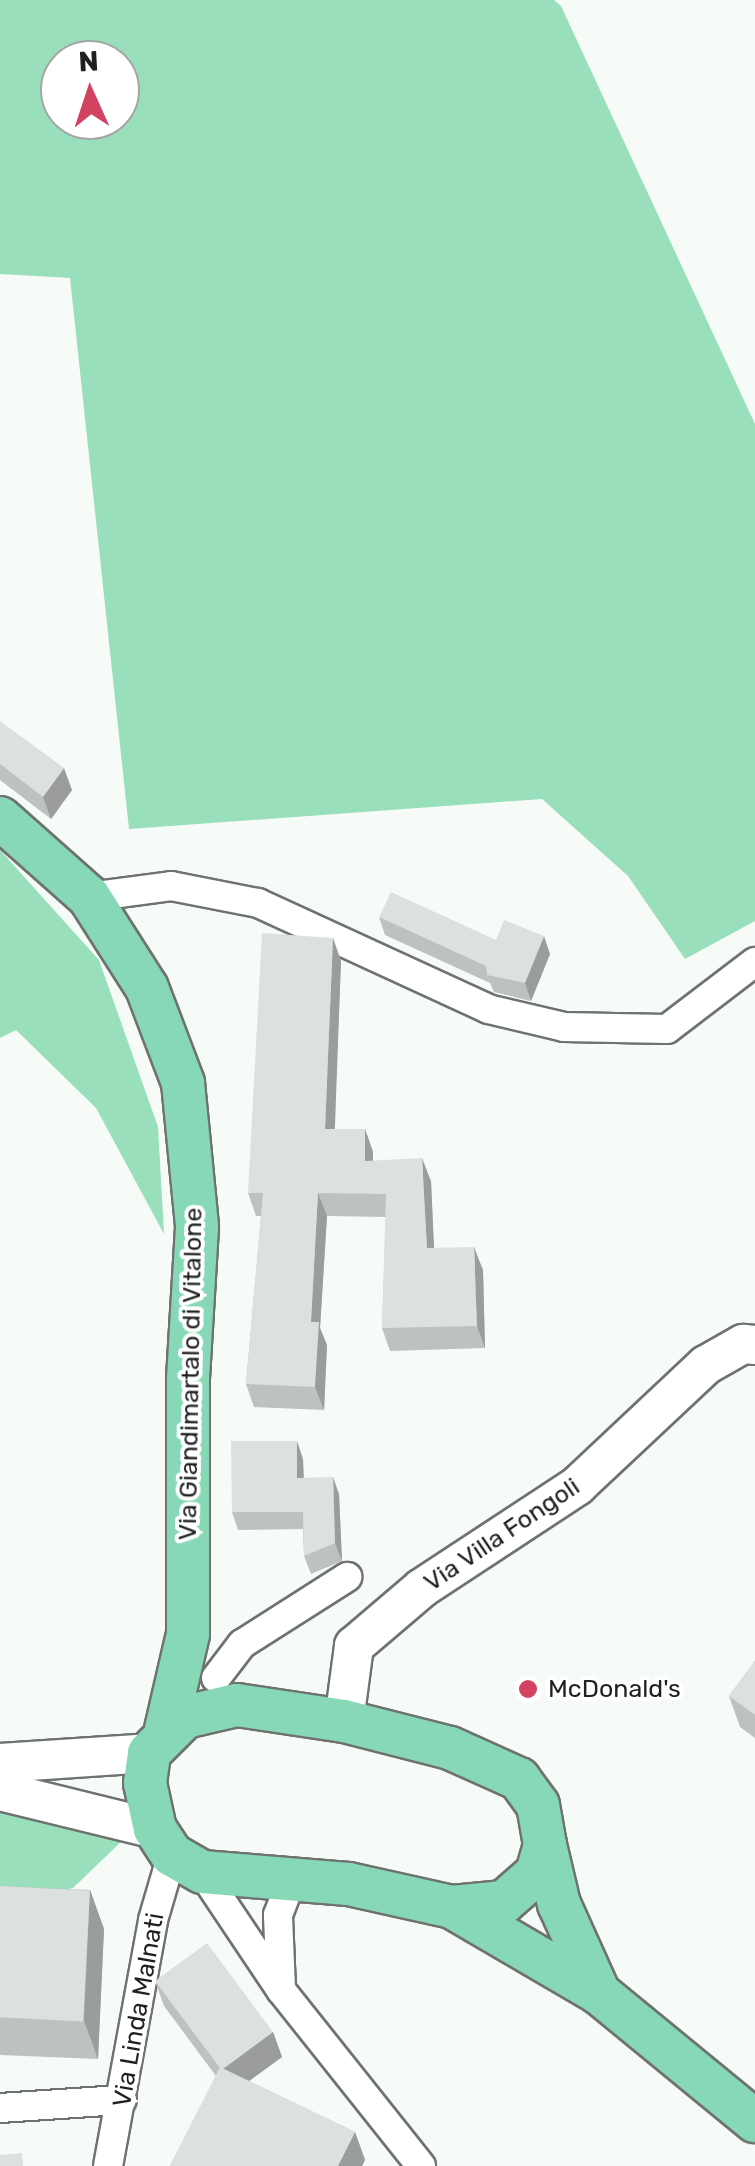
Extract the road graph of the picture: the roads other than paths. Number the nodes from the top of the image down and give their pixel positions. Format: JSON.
{"nodes":[{"id":1,"x":0,"y":818,"type":"edge"},
{"id":2,"x":89,"y":897,"type":"junction"},
{"id":3,"x":755,"y":962,"type":"edge"},
{"id":4,"x":755,"y":1345,"type":"edge"},
{"id":5,"x":347,"y":1577,"type":"dead end"},
{"id":6,"x":188,"y":1634,"type":"junction"},
{"id":7,"x":226,"y":1692,"type":"junction"},
{"id":8,"x":344,"y":1721,"type":"junction"},
{"id":9,"x":157,"y":1741,"type":"junction"},
{"id":10,"x":0,"y":1764,"type":"edge"},
{"id":11,"x":0,"y":1791,"type":"edge"},
{"id":12,"x":545,"y":1845,"type":"junction"},
{"id":13,"x":177,"y":1852,"type":"junction"},
{"id":14,"x":292,"y":1878,"type":"junction"},
{"id":15,"x":452,"y":1906,"type":"junction"},
{"id":16,"x":281,"y":1990,"type":"junction"},
{"id":17,"x":599,"y":1993,"type":"junction"},
{"id":18,"x":122,"y":2100,"type":"junction"},
{"id":19,"x":0,"y":2108,"type":"edge"},
{"id":20,"x":755,"y":2120,"type":"edge"},
{"id":21,"x":108,"y":2166,"type":"edge"},
{"id":22,"x":422,"y":2166,"type":"edge"}],
"edges":[{"from":1,"to":2,"type":"main road","name":"Via Giandimartalo di Vitalone"},
{"from":2,"to":3,"type":"street"},
{"from":2,"to":6,"type":"main road","name":"Via Giandimartalo di Vitalone"},
{"from":4,"to":8,"type":"main road","name":"Via Villa Fongoli"},
{"from":5,"to":7,"type":"street"},
{"from":6,"to":7,"type":"main road"},
{"from":6,"to":9,"type":"main road","name":"Via Giandimartalo di Vitalone"},
{"from":7,"to":8,"type":"main road"},
{"from":7,"to":9,"type":"main road"},
{"from":8,"to":12,"type":"main road"},
{"from":9,"to":10,"type":"main road"},
{"from":9,"to":13,"type":"main road","name":"Via Giandimartalo di Vitalone"},
{"from":11,"to":13,"type":"main road"},
{"from":12,"to":15,"type":"main road"},
{"from":12,"to":17,"type":"main road"},
{"from":13,"to":14,"type":"main road"},
{"from":13,"to":16,"type":"street"},
{"from":13,"to":18,"type":"street","name":"Via Linda Malnati"},
{"from":14,"to":15,"type":"main road"},
{"from":14,"to":16,"type":"street"},
{"from":15,"to":17,"type":"main road"},
{"from":16,"to":22,"type":"street"},
{"from":17,"to":20,"type":"main road"},
{"from":18,"to":19,"type":"street"},
{"from":18,"to":21,"type":"street","name":"Via Linda Malnati"}]}
